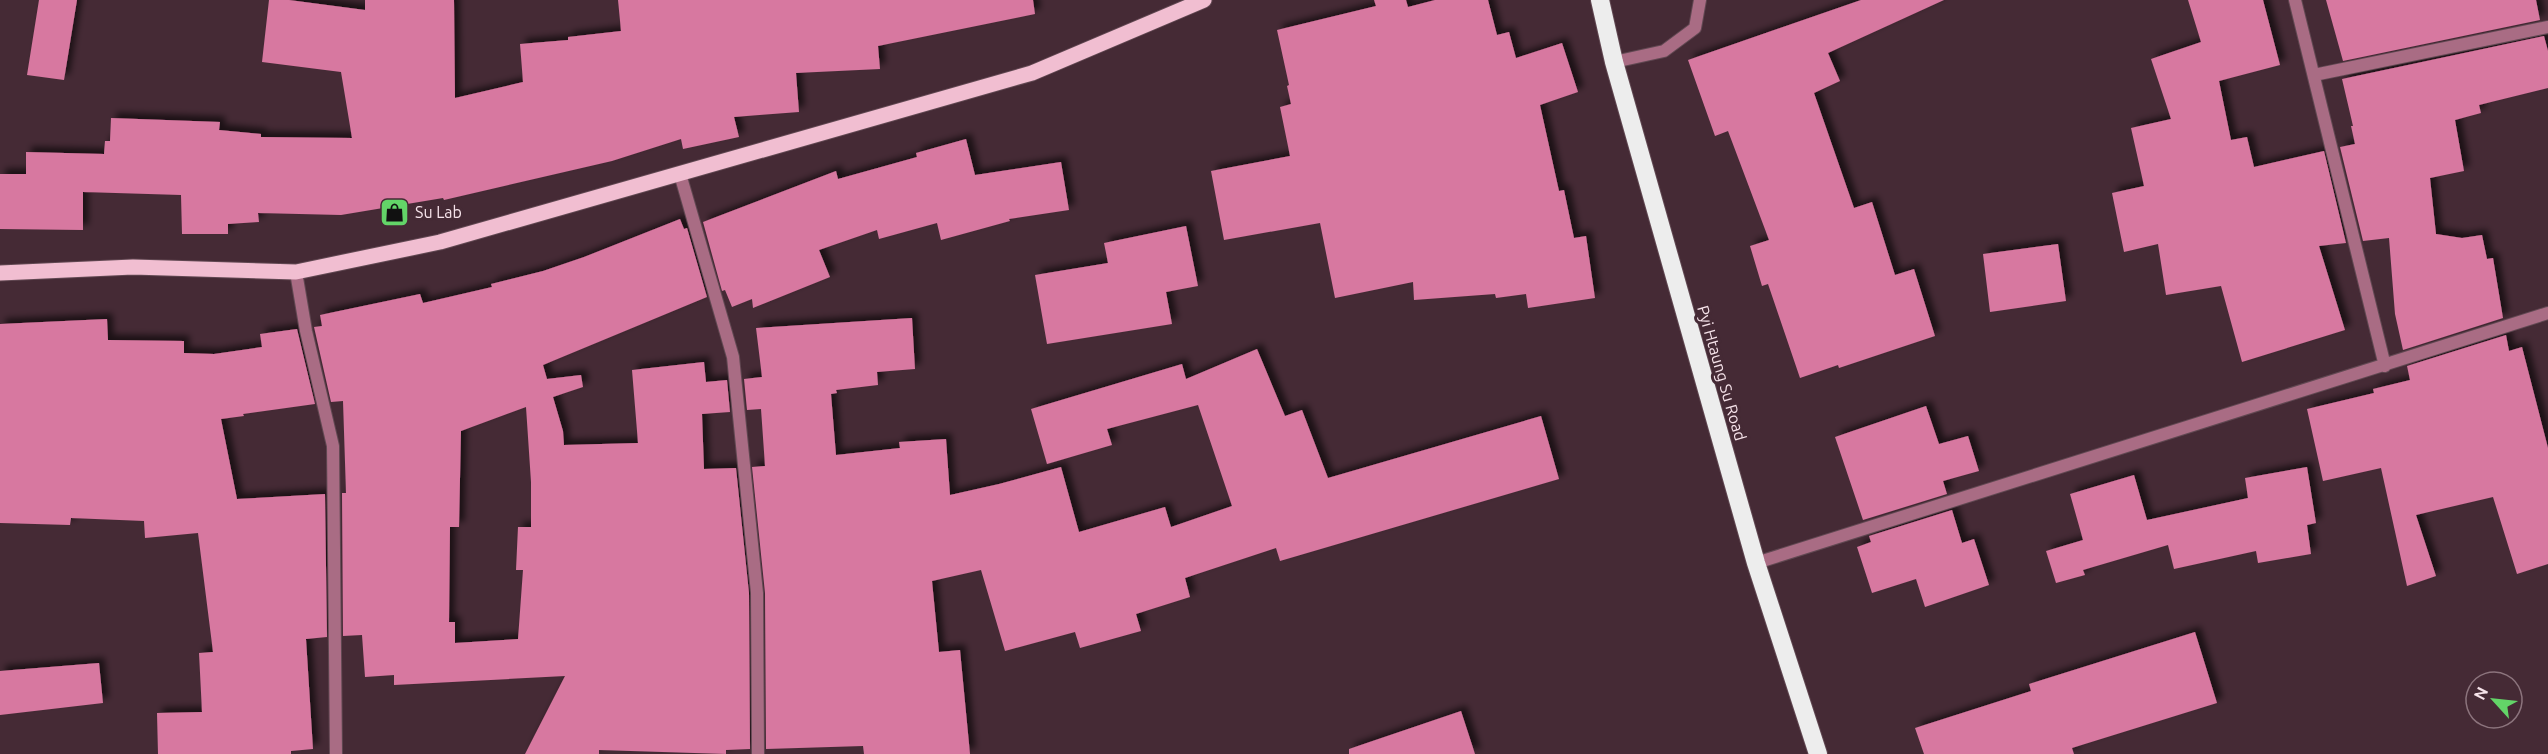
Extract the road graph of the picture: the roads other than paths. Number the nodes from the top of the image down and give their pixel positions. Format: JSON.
{"nodes":[{"id":1,"x":1204,"y":0,"type":"edge"},
{"id":2,"x":1600,"y":0,"type":"edge"},
{"id":3,"x":1700,"y":0,"type":"edge"},
{"id":4,"x":2295,"y":0,"type":"edge"},
{"id":5,"x":2548,"y":27,"type":"edge"},
{"id":6,"x":1614,"y":62,"type":"junction"},
{"id":7,"x":2314,"y":75,"type":"junction"},
{"id":8,"x":680,"y":174,"type":"junction"},
{"id":9,"x":296,"y":272,"type":"junction"},
{"id":10,"x":0,"y":273,"type":"edge"},
{"id":11,"x":2548,"y":313,"type":"edge"},
{"id":12,"x":2385,"y":366,"type":"junction"},
{"id":13,"x":1756,"y":563,"type":"junction"},
{"id":14,"x":336,"y":754,"type":"edge"},
{"id":15,"x":758,"y":754,"type":"edge"},
{"id":16,"x":1818,"y":754,"type":"edge"}],
"edges":[{"from":1,"to":8,"type":"main road"},
{"from":2,"to":6,"type":"highway","name":"Pyi Htaung Su Road"},
{"from":3,"to":6,"type":"street"},
{"from":4,"to":7,"type":"street"},
{"from":5,"to":7,"type":"street"},
{"from":6,"to":13,"type":"highway","name":"Pyi Htaung Su Road"},
{"from":7,"to":12,"type":"street"},
{"from":8,"to":9,"type":"main road"},
{"from":8,"to":15,"type":"street"},
{"from":9,"to":10,"type":"main road"},
{"from":9,"to":14,"type":"street"},
{"from":11,"to":12,"type":"street"},
{"from":12,"to":13,"type":"street"},
{"from":13,"to":16,"type":"highway","name":"Pyi Htaung Su Road"}]}
